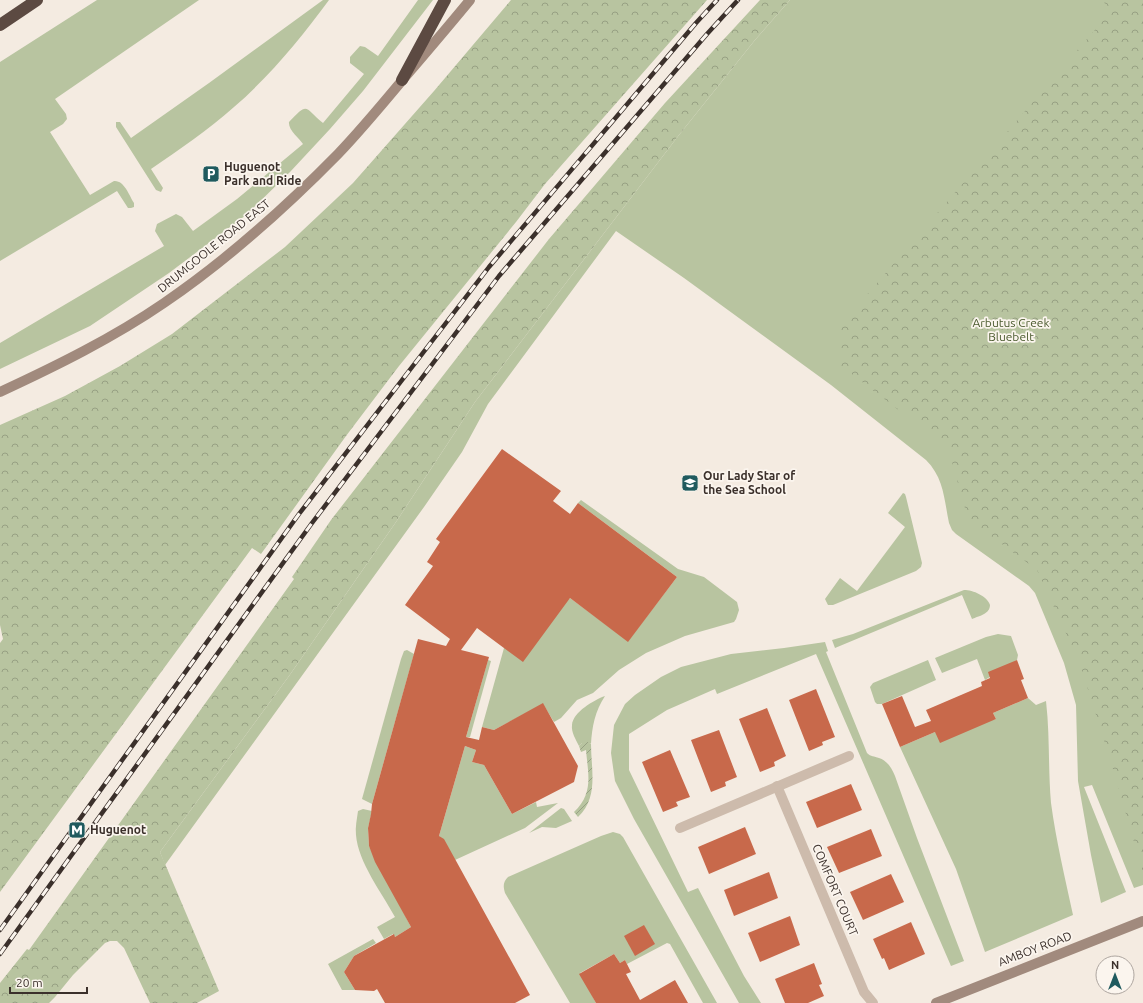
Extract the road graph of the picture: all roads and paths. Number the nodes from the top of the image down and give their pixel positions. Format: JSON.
{"nodes":[{"id":1,"x":37,"y":0,"type":"edge"},
{"id":2,"x":445,"y":0,"type":"edge"},
{"id":3,"x":470,"y":0,"type":"edge"},
{"id":4,"x":0,"y":25,"type":"edge"},
{"id":5,"x":402,"y":80,"type":"junction"},
{"id":6,"x":0,"y":392,"type":"edge"},
{"id":7,"x":849,"y":756,"type":"dead end"},
{"id":8,"x":777,"y":786,"type":"junction"},
{"id":9,"x":680,"y":828,"type":"dead end"},
{"id":10,"x":1143,"y":921,"type":"edge"},
{"id":11,"x":872,"y":1003,"type":"edge"},
{"id":12,"x":936,"y":1003,"type":"edge"}],
"edges":[{"from":1,"to":4,"type":"highway"},
{"from":2,"to":5,"type":"highway"},
{"from":3,"to":5,"type":"main road","name":"DRUMGOOLE ROAD EAST"},
{"from":5,"to":6,"type":"main road","name":"DRUMGOOLE ROAD EAST"},
{"from":7,"to":8,"type":"street"},
{"from":8,"to":9,"type":"street"},
{"from":8,"to":11,"type":"street","name":"COMFORT COURT"},
{"from":10,"to":12,"type":"main road","name":"AMBOY ROAD"}]}
